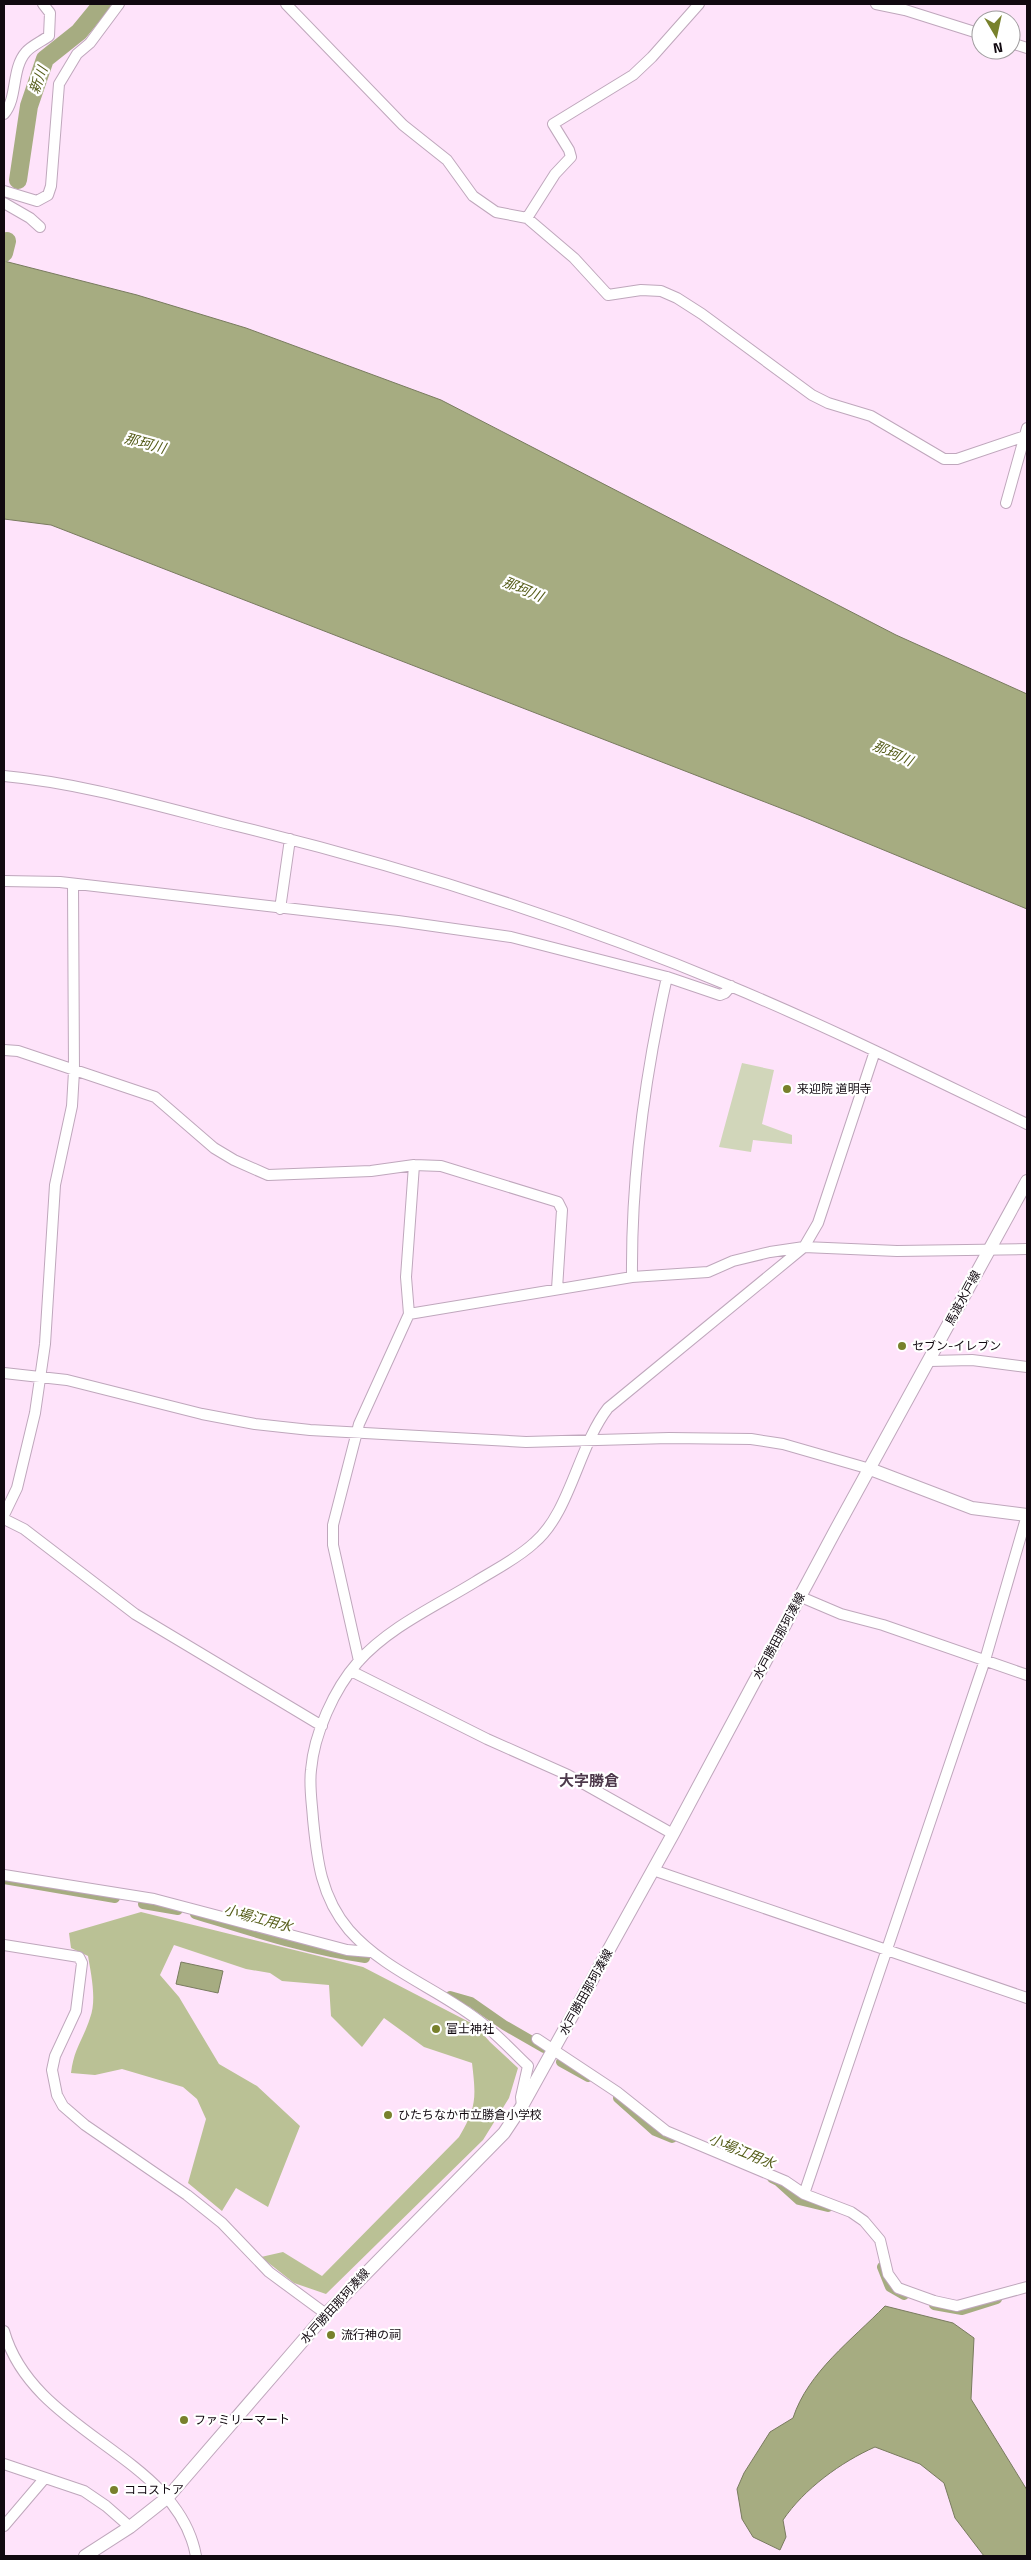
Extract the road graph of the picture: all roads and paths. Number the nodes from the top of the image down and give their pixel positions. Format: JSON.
{"nodes":[{"id":1,"x":43,"y":4,"type":"edge"},
{"id":2,"x":119,"y":4,"type":"edge"},
{"id":3,"x":286,"y":4,"type":"edge"},
{"id":4,"x":699,"y":4,"type":"edge"},
{"id":5,"x":876,"y":4,"type":"edge"},
{"id":6,"x":971,"y":31,"type":"edge"},
{"id":7,"x":4,"y":114,"type":"edge"},
{"id":8,"x":4,"y":190,"type":"edge"},
{"id":9,"x":4,"y":203,"type":"edge"},
{"id":10,"x":527,"y":218,"type":"junction"},
{"id":11,"x":40,"y":227,"type":"dead end"},
{"id":12,"x":1027,"y":431,"type":"edge"},
{"id":13,"x":1006,"y":503,"type":"dead end"},
{"id":14,"x":4,"y":776,"type":"edge"},
{"id":15,"x":290,"y":838,"type":"junction"},
{"id":16,"x":4,"y":882,"type":"edge"},
{"id":17,"x":73,"y":884,"type":"junction"},
{"id":18,"x":280,"y":909,"type":"junction"},
{"id":19,"x":667,"y":977,"type":"junction"},
{"id":20,"x":731,"y":986,"type":"junction"},
{"id":21,"x":4,"y":1050,"type":"edge"},
{"id":22,"x":875,"y":1051,"type":"junction"},
{"id":23,"x":74,"y":1071,"type":"junction"},
{"id":24,"x":1027,"y":1124,"type":"edge"},
{"id":25,"x":414,"y":1165,"type":"junction"},
{"id":26,"x":1027,"y":1180,"type":"edge"},
{"id":27,"x":804,"y":1247,"type":"junction"},
{"id":28,"x":1027,"y":1249,"type":"edge"},
{"id":29,"x":990,"y":1250,"type":"junction"},
{"id":30,"x":632,"y":1277,"type":"junction"},
{"id":31,"x":558,"y":1289,"type":"junction"},
{"id":32,"x":409,"y":1314,"type":"junction"},
{"id":33,"x":930,"y":1361,"type":"junction"},
{"id":34,"x":1027,"y":1367,"type":"edge"},
{"id":35,"x":4,"y":1373,"type":"edge"},
{"id":36,"x":41,"y":1376,"type":"junction"},
{"id":37,"x":357,"y":1434,"type":"junction"},
{"id":38,"x":589,"y":1440,"type":"junction"},
{"id":39,"x":870,"y":1469,"type":"junction"},
{"id":40,"x":1027,"y":1515,"type":"edge"},
{"id":41,"x":4,"y":1517,"type":"edge"},
{"id":42,"x":801,"y":1597,"type":"junction"},
{"id":43,"x":985,"y":1660,"type":"junction"},
{"id":44,"x":358,"y":1661,"type":"junction"},
{"id":45,"x":351,"y":1671,"type":"junction"},
{"id":46,"x":1027,"y":1675,"type":"edge"},
{"id":47,"x":322,"y":1726,"type":"junction"},
{"id":48,"x":673,"y":1834,"type":"junction"},
{"id":49,"x":652,"y":1870,"type":"junction"},
{"id":50,"x":4,"y":1875,"type":"edge"},
{"id":51,"x":4,"y":1945,"type":"edge"},
{"id":52,"x":370,"y":1952,"type":"junction"},
{"id":53,"x":886,"y":1952,"type":"junction"},
{"id":54,"x":1027,"y":1998,"type":"edge"},
{"id":55,"x":537,"y":2039,"type":"dead end"},
{"id":56,"x":554,"y":2050,"type":"junction"},
{"id":57,"x":522,"y":2106,"type":"junction"},
{"id":58,"x":804,"y":2194,"type":"junction"},
{"id":59,"x":1027,"y":2287,"type":"edge"},
{"id":60,"x":326,"y":2314,"type":"junction"},
{"id":61,"x":4,"y":2331,"type":"edge"},
{"id":62,"x":4,"y":2464,"type":"edge"},
{"id":63,"x":44,"y":2479,"type":"junction"},
{"id":64,"x":168,"y":2497,"type":"junction"},
{"id":65,"x":4,"y":2526,"type":"edge"},
{"id":66,"x":130,"y":2527,"type":"junction"},
{"id":67,"x":85,"y":2556,"type":"edge"},
{"id":68,"x":196,"y":2556,"type":"edge"}],
"edges":[{"from":1,"to":7,"type":"street"},
{"from":2,"to":8,"type":"street"},
{"from":3,"to":10,"type":"street"},
{"from":4,"to":10,"type":"street"},
{"from":5,"to":6,"type":"street"},
{"from":9,"to":11,"type":"street"},
{"from":10,"to":12,"type":"street"},
{"from":12,"to":13,"type":"street"},
{"from":14,"to":15,"type":"street"},
{"from":15,"to":18,"type":"street"},
{"from":15,"to":20,"type":"street"},
{"from":16,"to":17,"type":"street"},
{"from":17,"to":18,"type":"street"},
{"from":17,"to":23,"type":"street"},
{"from":18,"to":19,"type":"street"},
{"from":19,"to":20,"type":"street"},
{"from":19,"to":30,"type":"street"},
{"from":20,"to":22,"type":"street"},
{"from":21,"to":23,"type":"street"},
{"from":22,"to":24,"type":"street"},
{"from":22,"to":27,"type":"street"},
{"from":23,"to":25,"type":"street"},
{"from":23,"to":36,"type":"street"},
{"from":25,"to":31,"type":"street"},
{"from":25,"to":32,"type":"street"},
{"from":26,"to":29,"type":"main road","name":"馬渡水戸線"},
{"from":27,"to":29,"type":"street"},
{"from":27,"to":30,"type":"street"},
{"from":27,"to":38,"type":"street"},
{"from":28,"to":29,"type":"street"},
{"from":29,"to":33,"type":"main road","name":"馬渡水戸線"},
{"from":30,"to":31,"type":"street"},
{"from":31,"to":32,"type":"street"},
{"from":32,"to":37,"type":"street"},
{"from":33,"to":34,"type":"street"},
{"from":33,"to":39,"type":"main road","name":"馬渡水戸線"},
{"from":35,"to":36,"type":"street"},
{"from":36,"to":37,"type":"street"},
{"from":36,"to":41,"type":"street"},
{"from":37,"to":38,"type":"street"},
{"from":37,"to":44,"type":"street"},
{"from":38,"to":39,"type":"street"},
{"from":38,"to":44,"type":"street"},
{"from":39,"to":40,"type":"main road"},
{"from":39,"to":42,"type":"main road","name":"水戸勝田那珂湊線"},
{"from":40,"to":43,"type":"street"},
{"from":41,"to":47,"type":"street"},
{"from":42,"to":43,"type":"street"},
{"from":42,"to":48,"type":"main road","name":"水戸勝田那珂湊線"},
{"from":43,"to":46,"type":"street"},
{"from":43,"to":53,"type":"street"},
{"from":44,"to":45,"type":"street"},
{"from":45,"to":47,"type":"street"},
{"from":45,"to":48,"type":"street"},
{"from":47,"to":52,"type":"street"},
{"from":48,"to":49,"type":"main road","name":"水戸勝田那珂湊線"},
{"from":49,"to":53,"type":"street"},
{"from":49,"to":56,"type":"main road","name":"水戸勝田那珂湊線"},
{"from":50,"to":52,"type":"street"},
{"from":51,"to":60,"type":"street"},
{"from":52,"to":57,"type":"street"},
{"from":53,"to":54,"type":"street"},
{"from":53,"to":58,"type":"street"},
{"from":55,"to":56,"type":"street"},
{"from":56,"to":57,"type":"main road","name":"水戸勝田那珂湊線"},
{"from":56,"to":58,"type":"street"},
{"from":57,"to":60,"type":"main road","name":"水戸勝田那珂湊線"},
{"from":58,"to":59,"type":"street"},
{"from":60,"to":64,"type":"main road","name":"水戸勝田那珂湊線"},
{"from":61,"to":64,"type":"street"},
{"from":62,"to":63,"type":"street"},
{"from":63,"to":65,"type":"street"},
{"from":63,"to":66,"type":"street"},
{"from":64,"to":66,"type":"main road","name":"水戸勝田那珂湊線"},
{"from":64,"to":68,"type":"street"},
{"from":66,"to":67,"type":"main road","name":"水戸勝田那珂湊線"}]}
